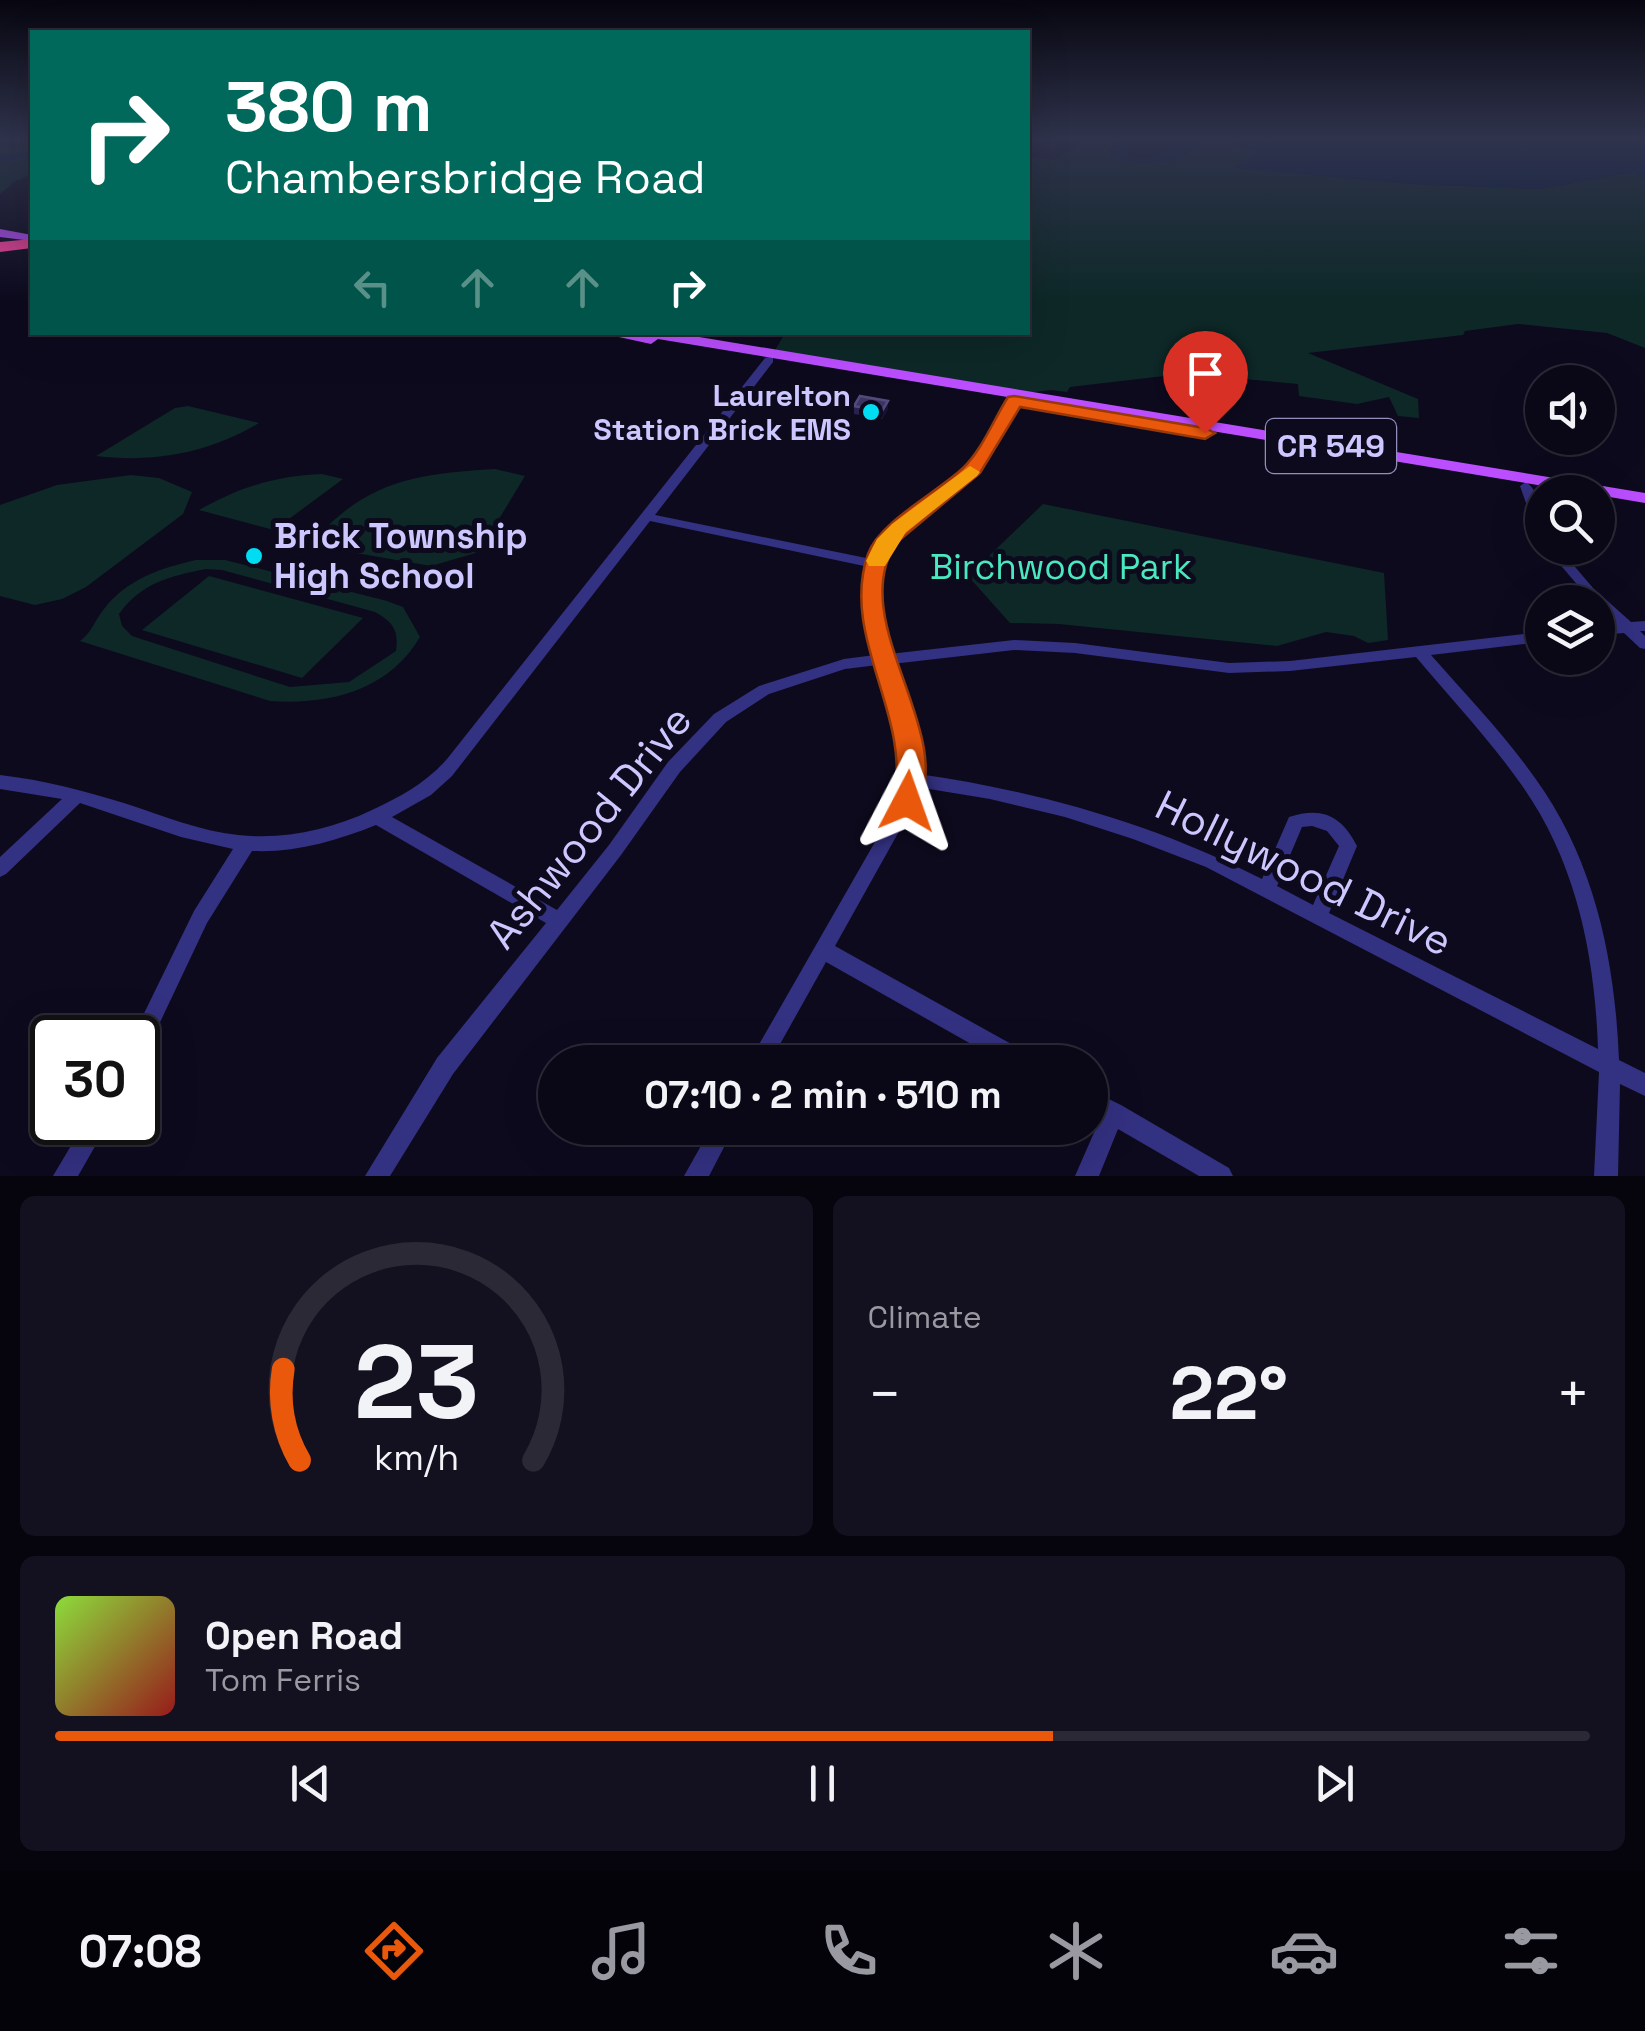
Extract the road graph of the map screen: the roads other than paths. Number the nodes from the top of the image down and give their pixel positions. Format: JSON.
{"nodes":[{"id":1,"x":0,"y":230,"type":"edge"},
{"id":2,"x":30,"y":238,"type":"edge"},
{"id":3,"x":30,"y":240,"type":"edge"},
{"id":4,"x":0,"y":247,"type":"edge"},
{"id":5,"x":621,"y":335,"type":"edge"},
{"id":6,"x":657,"y":335,"type":"edge"},
{"id":7,"x":770,"y":360,"type":"junction"},
{"id":8,"x":1016,"y":398,"type":"junction"},
{"id":9,"x":1525,"y":486,"type":"edge"},
{"id":10,"x":1645,"y":498,"type":"edge"},
{"id":11,"x":1615,"y":501,"type":"edge"},
{"id":12,"x":1645,"y":506,"type":"edge"},
{"id":13,"x":648,"y":517,"type":"junction"},
{"id":14,"x":876,"y":564,"type":"junction"},
{"id":15,"x":1564,"y":565,"type":"edge"},
{"id":16,"x":1645,"y":626,"type":"edge"},
{"id":17,"x":1626,"y":627,"type":"junction"},
{"id":18,"x":1615,"y":628,"type":"edge"},
{"id":19,"x":1525,"y":639,"type":"edge"},
{"id":20,"x":1645,"y":644,"type":"edge"},
{"id":21,"x":1420,"y":651,"type":"junction"},
{"id":22,"x":883,"y":657,"type":"junction"},
{"id":23,"x":912,"y":780,"type":"junction"},
{"id":24,"x":0,"y":782,"type":"edge"},
{"id":25,"x":76,"y":796,"type":"junction"},
{"id":26,"x":376,"y":816,"type":"junction"},
{"id":27,"x":247,"y":844,"type":"junction"},
{"id":28,"x":0,"y":869,"type":"edge"},
{"id":29,"x":1266,"y":890,"type":"junction"},
{"id":30,"x":1318,"y":916,"type":"junction"},
{"id":31,"x":558,"y":920,"type":"junction"},
{"id":32,"x":822,"y":948,"type":"junction"},
{"id":33,"x":153,"y":1015,"type":"edge"},
{"id":34,"x":768,"y":1045,"type":"edge"},
{"id":35,"x":993,"y":1045,"type":"edge"},
{"id":36,"x":1609,"y":1069,"type":"junction"},
{"id":37,"x":1645,"y":1085,"type":"edge"},
{"id":38,"x":1108,"y":1111,"type":"edge"},
{"id":39,"x":1112,"y":1113,"type":"junction"},
{"id":40,"x":84,"y":1145,"type":"edge"},
{"id":41,"x":713,"y":1145,"type":"edge"},
{"id":42,"x":65,"y":1176,"type":"edge"},
{"id":43,"x":377,"y":1176,"type":"edge"},
{"id":44,"x":696,"y":1176,"type":"edge"},
{"id":45,"x":1087,"y":1176,"type":"edge"},
{"id":46,"x":1222,"y":1176,"type":"edge"},
{"id":47,"x":1606,"y":1176,"type":"edge"}],
"edges":[{"from":1,"to":2,"type":"main road"},
{"from":3,"to":4,"type":"highway"},
{"from":5,"to":7,"type":"main road","number":"CR 549"},
{"from":6,"to":8,"type":"main road","number":"CR 549"},
{"from":7,"to":8,"type":"main road","number":"CR 549"},
{"from":7,"to":13,"type":"street"},
{"from":8,"to":9,"type":"main road","number":"CR 549"},
{"from":8,"to":10,"type":"main road","number":"CR 549"},
{"from":8,"to":14,"type":"street"},
{"from":11,"to":12,"type":"main road"},
{"from":13,"to":14,"type":"street"},
{"from":13,"to":26,"type":"street"},
{"from":14,"to":22,"type":"street"},
{"from":15,"to":17,"type":"street"},
{"from":16,"to":17,"type":"street"},
{"from":17,"to":18,"type":"street"},
{"from":17,"to":20,"type":"street"},
{"from":19,"to":21,"type":"street","name":"Ashwood Drive"},
{"from":21,"to":22,"type":"street","name":"Ashwood Drive"},
{"from":21,"to":36,"type":"street"},
{"from":22,"to":23,"type":"street"},
{"from":22,"to":31,"type":"street","name":"Ashwood Drive"},
{"from":23,"to":29,"type":"street","name":"Hollywood Drive"},
{"from":23,"to":32,"type":"street"},
{"from":24,"to":25,"type":"street"},
{"from":25,"to":27,"type":"street"},
{"from":25,"to":28,"type":"street"},
{"from":26,"to":27,"type":"street"},
{"from":26,"to":31,"type":"street"},
{"from":27,"to":33,"type":"street"},
{"from":29,"to":30,"type":"street","name":"Hollywood Drive"},
{"from":29,"to":30,"type":"street"},
{"from":30,"to":36,"type":"street","name":"Hollywood Drive"},
{"from":31,"to":43,"type":"street","name":"Ashwood Drive"},
{"from":32,"to":34,"type":"street"},
{"from":32,"to":35,"type":"street"},
{"from":36,"to":37,"type":"street","name":"Hollywood Drive"},
{"from":36,"to":47,"type":"street"},
{"from":38,"to":39,"type":"street"},
{"from":39,"to":45,"type":"street"},
{"from":39,"to":46,"type":"street"},
{"from":40,"to":42,"type":"street"},
{"from":41,"to":44,"type":"street"}]}
